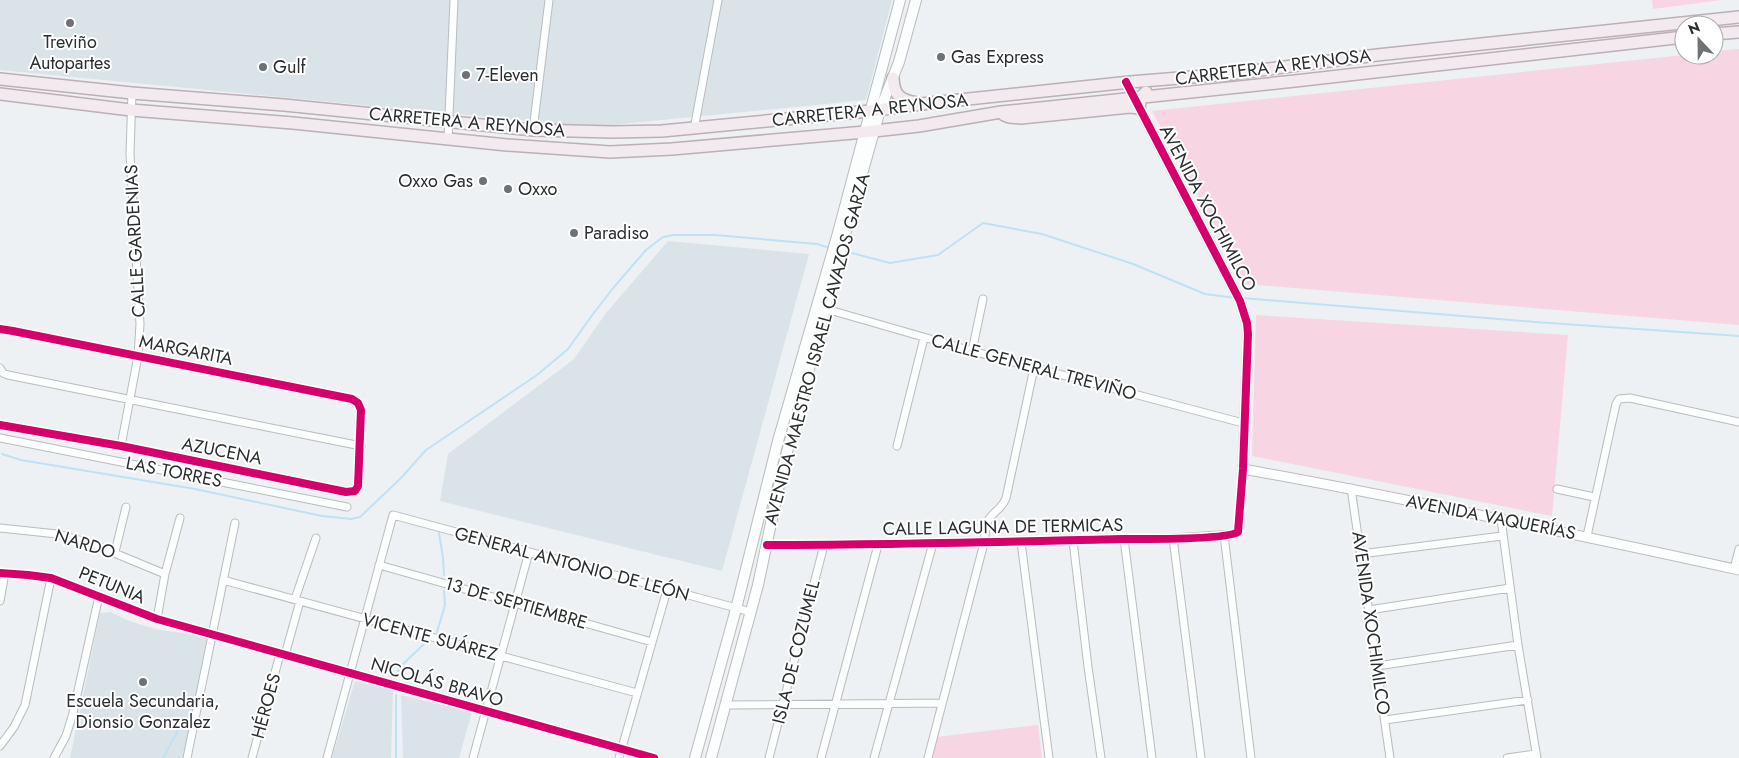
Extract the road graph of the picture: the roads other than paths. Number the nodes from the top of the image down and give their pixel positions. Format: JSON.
{"nodes":[{"id":1,"x":454,"y":0,"type":"edge"},
{"id":2,"x":549,"y":0,"type":"edge"},
{"id":3,"x":718,"y":0,"type":"edge"},
{"id":4,"x":900,"y":0,"type":"edge"},
{"id":5,"x":916,"y":0,"type":"edge"},
{"id":6,"x":1739,"y":16,"type":"edge"},
{"id":7,"x":1739,"y":27,"type":"edge"},
{"id":8,"x":1724,"y":30,"type":"edge"},
{"id":9,"x":1739,"y":32,"type":"edge"},
{"id":10,"x":1724,"y":33,"type":"edge"},
{"id":11,"x":1674,"y":38,"type":"edge"},
{"id":12,"x":1229,"y":74,"type":"junction"},
{"id":13,"x":893,"y":78,"type":"junction"},
{"id":14,"x":0,"y":79,"type":"edge"},
{"id":15,"x":1126,"y":82,"type":"junction"},
{"id":16,"x":132,"y":93,"type":"junction"},
{"id":17,"x":0,"y":94,"type":"edge"},
{"id":18,"x":1138,"y":101,"type":"junction"},
{"id":19,"x":921,"y":104,"type":"junction"},
{"id":20,"x":131,"y":110,"type":"junction"},
{"id":21,"x":875,"y":111,"type":"junction"},
{"id":22,"x":826,"y":116,"type":"junction"},
{"id":23,"x":448,"y":122,"type":"junction"},
{"id":24,"x":694,"y":129,"type":"junction"},
{"id":25,"x":533,"y":130,"type":"junction"},
{"id":26,"x":870,"y":131,"type":"junction"},
{"id":27,"x":448,"y":138,"type":"junction"},
{"id":28,"x":672,"y":149,"type":"junction"},
{"id":29,"x":834,"y":261,"type":"junction"},
{"id":30,"x":983,"y":299,"type":"dead end"},
{"id":31,"x":826,"y":308,"type":"junction"},
{"id":32,"x":0,"y":329,"type":"edge"},
{"id":33,"x":924,"y":338,"type":"junction"},
{"id":34,"x":972,"y":351,"type":"junction"},
{"id":35,"x":138,"y":356,"type":"junction"},
{"id":36,"x":0,"y":368,"type":"edge"},
{"id":37,"x":1034,"y":368,"type":"junction"},
{"id":38,"x":130,"y":400,"type":"junction"},
{"id":39,"x":361,"y":410,"type":"joint"},
{"id":40,"x":1739,"y":422,"type":"edge"},
{"id":41,"x":1243,"y":423,"type":"junction"},
{"id":42,"x":1,"y":425,"type":"edge"},
{"id":43,"x":55,"y":434,"type":"junction"},
{"id":44,"x":0,"y":438,"type":"edge"},
{"id":45,"x":121,"y":446,"type":"junction"},
{"id":46,"x":361,"y":446,"type":"junction"},
{"id":47,"x":897,"y":446,"type":"dead end"},
{"id":48,"x":52,"y":448,"type":"junction"},
{"id":49,"x":1243,"y":469,"type":"junction"},
{"id":50,"x":324,"y":487,"type":"junction"},
{"id":51,"x":1351,"y":488,"type":"junction"},
{"id":52,"x":1558,"y":489,"type":"dead end"},
{"id":53,"x":1594,"y":497,"type":"junction"},
{"id":54,"x":320,"y":501,"type":"junction"},
{"id":55,"x":126,"y":507,"type":"dead end"},
{"id":56,"x":347,"y":507,"type":"dead end"},
{"id":57,"x":180,"y":518,"type":"dead end"},
{"id":58,"x":1501,"y":519,"type":"junction"},
{"id":59,"x":235,"y":524,"type":"dead end"},
{"id":60,"x":0,"y":528,"type":"edge"},
{"id":61,"x":1238,"y":532,"type":"joint"},
{"id":62,"x":1224,"y":535,"type":"junction"},
{"id":63,"x":1502,"y":536,"type":"junction"},
{"id":64,"x":1587,"y":536,"type":"junction"},
{"id":65,"x":316,"y":538,"type":"dead end"},
{"id":66,"x":1173,"y":538,"type":"junction"},
{"id":67,"x":1124,"y":539,"type":"junction"},
{"id":68,"x":1073,"y":541,"type":"junction"},
{"id":69,"x":1021,"y":542,"type":"junction"},
{"id":70,"x":933,"y":543,"type":"junction"},
{"id":71,"x":984,"y":543,"type":"junction"},
{"id":72,"x":878,"y":544,"type":"junction"},
{"id":73,"x":767,"y":545,"type":"junction"},
{"id":74,"x":824,"y":545,"type":"junction"},
{"id":75,"x":1739,"y":549,"type":"edge"},
{"id":76,"x":115,"y":552,"type":"junction"},
{"id":77,"x":529,"y":552,"type":"junction"},
{"id":78,"x":1361,"y":554,"type":"junction"},
{"id":79,"x":380,"y":565,"type":"junction"},
{"id":80,"x":1737,"y":570,"type":"edge"},
{"id":81,"x":3,"y":573,"type":"edge"},
{"id":82,"x":166,"y":574,"type":"junction"},
{"id":83,"x":51,"y":578,"type":"junction"},
{"id":84,"x":223,"y":580,"type":"junction"},
{"id":85,"x":1510,"y":588,"type":"junction"},
{"id":86,"x":667,"y":590,"type":"junction"},
{"id":87,"x":99,"y":596,"type":"junction"},
{"id":88,"x":298,"y":600,"type":"junction"},
{"id":89,"x":0,"y":601,"type":"edge"},
{"id":90,"x":516,"y":603,"type":"junction"},
{"id":91,"x":736,"y":609,"type":"junction"},
{"id":92,"x":1369,"y":610,"type":"junction"},
{"id":93,"x":751,"y":612,"type":"junction"},
{"id":94,"x":157,"y":619,"type":"junction"},
{"id":95,"x":364,"y":620,"type":"junction"},
{"id":96,"x":212,"y":634,"type":"junction"},
{"id":97,"x":652,"y":642,"type":"junction"},
{"id":98,"x":1518,"y":645,"type":"junction"},
{"id":99,"x":282,"y":655,"type":"junction"},
{"id":100,"x":501,"y":657,"type":"junction"},
{"id":101,"x":1377,"y":666,"type":"junction"},
{"id":102,"x":350,"y":673,"type":"junction"},
{"id":103,"x":637,"y":693,"type":"junction"},
{"id":104,"x":1528,"y":700,"type":"junction"},
{"id":105,"x":834,"y":703,"type":"junction"},
{"id":106,"x":942,"y":703,"type":"junction"},
{"id":107,"x":783,"y":704,"type":"junction"},
{"id":108,"x":888,"y":704,"type":"junction"},
{"id":109,"x":727,"y":705,"type":"junction"},
{"id":110,"x":485,"y":712,"type":"junction"},
{"id":111,"x":1385,"y":720,"type":"junction"},
{"id":112,"x":0,"y":746,"type":"edge"},
{"id":113,"x":621,"y":749,"type":"junction"},
{"id":114,"x":1537,"y":756,"type":"edge"},
{"id":115,"x":54,"y":758,"type":"edge"},
{"id":116,"x":187,"y":758,"type":"edge"},
{"id":117,"x":252,"y":758,"type":"edge"},
{"id":118,"x":326,"y":758,"type":"edge"},
{"id":119,"x":473,"y":758,"type":"edge"},
{"id":120,"x":619,"y":758,"type":"edge"},
{"id":121,"x":654,"y":758,"type":"edge"},
{"id":122,"x":696,"y":758,"type":"edge"},
{"id":123,"x":711,"y":758,"type":"edge"},
{"id":124,"x":769,"y":758,"type":"edge"},
{"id":125,"x":821,"y":758,"type":"edge"},
{"id":126,"x":874,"y":758,"type":"edge"},
{"id":127,"x":928,"y":758,"type":"edge"},
{"id":128,"x":1049,"y":758,"type":"edge"},
{"id":129,"x":1101,"y":758,"type":"edge"},
{"id":130,"x":1152,"y":758,"type":"edge"},
{"id":131,"x":1201,"y":758,"type":"edge"},
{"id":132,"x":1251,"y":758,"type":"edge"},
{"id":133,"x":1390,"y":758,"type":"edge"},
{"id":134,"x":1507,"y":758,"type":"edge"}],
"edges":[{"from":1,"to":23,"type":"street"},
{"from":2,"to":25,"type":"street"},
{"from":3,"to":24,"type":"street"},
{"from":4,"to":21,"type":"main road","name":"AVENIDA MAESTRO ISRAEL CAVAZOS GARZA"},
{"from":5,"to":13,"type":"main road","name":"AVENIDA MAESTRO ISRAEL CAVAZOS GARZA"},
{"from":6,"to":12,"type":"main road","name":"CARRETERA A REYNOSA"},
{"from":7,"to":8,"type":"main road"},
{"from":9,"to":10,"type":"main road"},
{"from":11,"to":18,"type":"main road","name":"CARRETERA A REYNOSA"},
{"from":12,"to":15,"type":"main road","name":"CARRETERA A REYNOSA"},
{"from":12,"to":18,"type":"main road"},
{"from":13,"to":19,"type":"main road"},
{"from":13,"to":21,"type":"main road","name":"AVENIDA MAESTRO ISRAEL CAVAZOS GARZA"},
{"from":14,"to":16,"type":"main road","name":"CARRETERA A REYNOSA"},
{"from":15,"to":18,"type":"street","name":"AVENIDA XOCHIMILCO"},
{"from":15,"to":19,"type":"main road","name":"CARRETERA A REYNOSA"},
{"from":16,"to":20,"type":"street","name":"CALLE GARDENIAS"},
{"from":16,"to":23,"type":"main road","name":"CARRETERA A REYNOSA"},
{"from":17,"to":20,"type":"main road","name":"CARRETERA A REYNOSA"},
{"from":18,"to":26,"type":"main road","name":"CARRETERA A REYNOSA"},
{"from":18,"to":41,"type":"street","name":"AVENIDA XOCHIMILCO"},
{"from":19,"to":21,"type":"main road","name":"CARRETERA A REYNOSA"},
{"from":20,"to":27,"type":"main road","name":"CARRETERA A REYNOSA"},
{"from":20,"to":35,"type":"street","name":"CALLE GARDENIAS"},
{"from":21,"to":22,"type":"main road","name":"CARRETERA A REYNOSA"},
{"from":21,"to":26,"type":"main road","name":"AVENIDA MAESTRO ISRAEL CAVAZOS GARZA"},
{"from":22,"to":24,"type":"main road","name":"CARRETERA A REYNOSA"},
{"from":22,"to":28,"type":"main road"},
{"from":23,"to":25,"type":"main road","name":"CARRETERA A REYNOSA"},
{"from":23,"to":27,"type":"street"},
{"from":24,"to":25,"type":"main road","name":"CARRETERA A REYNOSA"},
{"from":26,"to":28,"type":"main road","name":"CARRETERA A REYNOSA"},
{"from":26,"to":29,"type":"main road","name":"AVENIDA MAESTRO ISRAEL CAVAZOS GARZA"},
{"from":27,"to":28,"type":"main road","name":"CARRETERA A REYNOSA"},
{"from":29,"to":31,"type":"main road","name":"AVENIDA MAESTRO ISRAEL CAVAZOS GARZA"},
{"from":29,"to":91,"type":"main road","name":"AVENIDA MAESTRO ISRAEL CAVAZOS GARZA"},
{"from":30,"to":34,"type":"street"},
{"from":31,"to":33,"type":"street","name":"CALLE GENERAL TREVIÑO"},
{"from":31,"to":73,"type":"main road","name":"AVENIDA MAESTRO ISRAEL CAVAZOS GARZA"},
{"from":32,"to":35,"type":"street","name":"MARGARITA"},
{"from":33,"to":34,"type":"street","name":"CALLE GENERAL TREVIÑO"},
{"from":33,"to":47,"type":"street"},
{"from":34,"to":37,"type":"street","name":"CALLE GENERAL TREVIÑO"},
{"from":35,"to":38,"type":"street","name":"CALLE GARDENIAS"},
{"from":35,"to":39,"type":"street","name":"MARGARITA"},
{"from":36,"to":38,"type":"street","name":"AZUCENA"},
{"from":37,"to":41,"type":"street","name":"CALLE GENERAL TREVIÑO"},
{"from":37,"to":71,"type":"street"},
{"from":38,"to":45,"type":"street","name":"CALLE GARDENIAS"},
{"from":38,"to":46,"type":"street","name":"AZUCENA"},
{"from":39,"to":46,"type":"street","name":"AZUCENA"},
{"from":40,"to":53,"type":"street"},
{"from":41,"to":49,"type":"street","name":"AVENIDA XOCHIMILCO"},
{"from":42,"to":43,"type":"street","name":"AZUCENA"},
{"from":43,"to":45,"type":"street","name":"AZUCENA"},
{"from":43,"to":48,"type":"street"},
{"from":44,"to":48,"type":"street","name":"LAS TORRES"},
{"from":45,"to":50,"type":"street","name":"AZUCENA"},
{"from":46,"to":50,"type":"street","name":"AZUCENA"},
{"from":48,"to":54,"type":"street","name":"LAS TORRES"},
{"from":49,"to":51,"type":"street","name":"AVENIDA VAQUERÍAS"},
{"from":49,"to":61,"type":"street","name":"AVENIDA XOCHIMILCO"},
{"from":50,"to":54,"type":"street"},
{"from":51,"to":58,"type":"street","name":"AVENIDA VAQUERÍAS"},
{"from":51,"to":78,"type":"street","name":"AVENIDA XOCHIMILCO"},
{"from":52,"to":53,"type":"street"},
{"from":53,"to":64,"type":"street"},
{"from":54,"to":56,"type":"street","name":"LAS TORRES"},
{"from":55,"to":76,"type":"street"},
{"from":57,"to":82,"type":"street"},
{"from":58,"to":63,"type":"street"},
{"from":58,"to":64,"type":"street","name":"AVENIDA VAQUERÍAS"},
{"from":59,"to":84,"type":"street"},
{"from":60,"to":76,"type":"street","name":"NARDO"},
{"from":61,"to":62,"type":"street","name":"CALLE LAGUNA DE TERMICAS"},
{"from":62,"to":66,"type":"street","name":"CALLE LAGUNA DE TERMICAS"},
{"from":62,"to":132,"type":"street"},
{"from":63,"to":78,"type":"street"},
{"from":63,"to":85,"type":"street"},
{"from":64,"to":80,"type":"street","name":"AVENIDA VAQUERÍAS"},
{"from":65,"to":88,"type":"street","name":"HÉROES"},
{"from":66,"to":67,"type":"street","name":"CALLE LAGUNA DE TERMICAS"},
{"from":66,"to":131,"type":"street"},
{"from":67,"to":68,"type":"street","name":"CALLE LAGUNA DE TERMICAS"},
{"from":67,"to":130,"type":"street"},
{"from":68,"to":69,"type":"street","name":"CALLE LAGUNA DE TERMICAS"},
{"from":68,"to":129,"type":"street"},
{"from":69,"to":71,"type":"street","name":"CALLE LAGUNA DE TERMICAS"},
{"from":69,"to":128,"type":"street"},
{"from":70,"to":71,"type":"street","name":"CALLE LAGUNA DE TERMICAS"},
{"from":70,"to":72,"type":"street","name":"CALLE LAGUNA DE TERMICAS"},
{"from":70,"to":108,"type":"street"},
{"from":71,"to":106,"type":"street"},
{"from":72,"to":74,"type":"street","name":"CALLE LAGUNA DE TERMICAS"},
{"from":72,"to":105,"type":"street"},
{"from":73,"to":74,"type":"street","name":"CALLE LAGUNA DE TERMICAS"},
{"from":73,"to":93,"type":"main road","name":"AVENIDA MAESTRO ISRAEL CAVAZOS GARZA"},
{"from":74,"to":107,"type":"street","name":"ISLA DE COZUMEL"},
{"from":75,"to":80,"type":"street"},
{"from":76,"to":82,"type":"street","name":"NARDO"},
{"from":77,"to":79,"type":"street","name":"GENERAL ANTONIO DE LEÓN"},
{"from":77,"to":86,"type":"street","name":"GENERAL ANTONIO DE LEÓN"},
{"from":77,"to":90,"type":"street"},
{"from":78,"to":92,"type":"street","name":"AVENIDA XOCHIMILCO"},
{"from":79,"to":90,"type":"street","name":"13 DE SEPTIEMBRE"},
{"from":79,"to":95,"type":"street"},
{"from":81,"to":83,"type":"street","name":"PETUNIA"},
{"from":81,"to":89,"type":"street"},
{"from":82,"to":94,"type":"street"},
{"from":83,"to":87,"type":"street","name":"PETUNIA"},
{"from":83,"to":112,"type":"street"},
{"from":84,"to":88,"type":"street","name":"VICENTE SUÁREZ"},
{"from":84,"to":96,"type":"street"},
{"from":85,"to":92,"type":"street"},
{"from":85,"to":98,"type":"street"},
{"from":86,"to":91,"type":"street","name":"GENERAL ANTONIO DE LEÓN"},
{"from":86,"to":97,"type":"street"},
{"from":87,"to":94,"type":"street","name":"PETUNIA"},
{"from":87,"to":115,"type":"street"},
{"from":88,"to":95,"type":"street","name":"VICENTE SUÁREZ"},
{"from":88,"to":99,"type":"street","name":"HÉROES"},
{"from":90,"to":97,"type":"street","name":"13 DE SEPTIEMBRE"},
{"from":90,"to":100,"type":"street"},
{"from":91,"to":93,"type":"street","name":"GENERAL ANTONIO DE LEÓN"},
{"from":91,"to":122,"type":"main road","name":"AVENIDA MAESTRO ISRAEL CAVAZOS GARZA"},
{"from":92,"to":101,"type":"street","name":"AVENIDA XOCHIMILCO"},
{"from":93,"to":109,"type":"main road","name":"AVENIDA MAESTRO ISRAEL CAVAZOS GARZA"},
{"from":94,"to":96,"type":"street","name":"PETUNIA"},
{"from":95,"to":100,"type":"street","name":"VICENTE SUÁREZ"},
{"from":95,"to":102,"type":"street"},
{"from":96,"to":99,"type":"street","name":"NICOLÁS BRAVO"},
{"from":96,"to":116,"type":"street"},
{"from":97,"to":103,"type":"street"},
{"from":98,"to":101,"type":"street"},
{"from":98,"to":104,"type":"street"},
{"from":99,"to":102,"type":"street","name":"NICOLÁS BRAVO"},
{"from":99,"to":117,"type":"street","name":"HÉROES"},
{"from":100,"to":103,"type":"street","name":"VICENTE SUÁREZ"},
{"from":100,"to":110,"type":"street"},
{"from":101,"to":111,"type":"street","name":"AVENIDA XOCHIMILCO"},
{"from":102,"to":110,"type":"street","name":"NICOLÁS BRAVO"},
{"from":102,"to":118,"type":"street"},
{"from":103,"to":113,"type":"street"},
{"from":104,"to":111,"type":"street"},
{"from":104,"to":114,"type":"street"},
{"from":105,"to":107,"type":"street"},
{"from":105,"to":108,"type":"street"},
{"from":105,"to":125,"type":"street"},
{"from":106,"to":108,"type":"street"},
{"from":106,"to":127,"type":"street"},
{"from":107,"to":109,"type":"street"},
{"from":107,"to":124,"type":"street","name":"ISLA DE COZUMEL"},
{"from":108,"to":126,"type":"street"},
{"from":109,"to":123,"type":"main road","name":"AVENIDA MAESTRO ISRAEL CAVAZOS GARZA"},
{"from":110,"to":113,"type":"street","name":"NICOLÁS BRAVO"},
{"from":110,"to":119,"type":"street"},
{"from":111,"to":133,"type":"street","name":"AVENIDA XOCHIMILCO"},
{"from":113,"to":120,"type":"street"},
{"from":113,"to":121,"type":"street","name":"NICOLÁS BRAVO"},
{"from":114,"to":134,"type":"street"}]}
